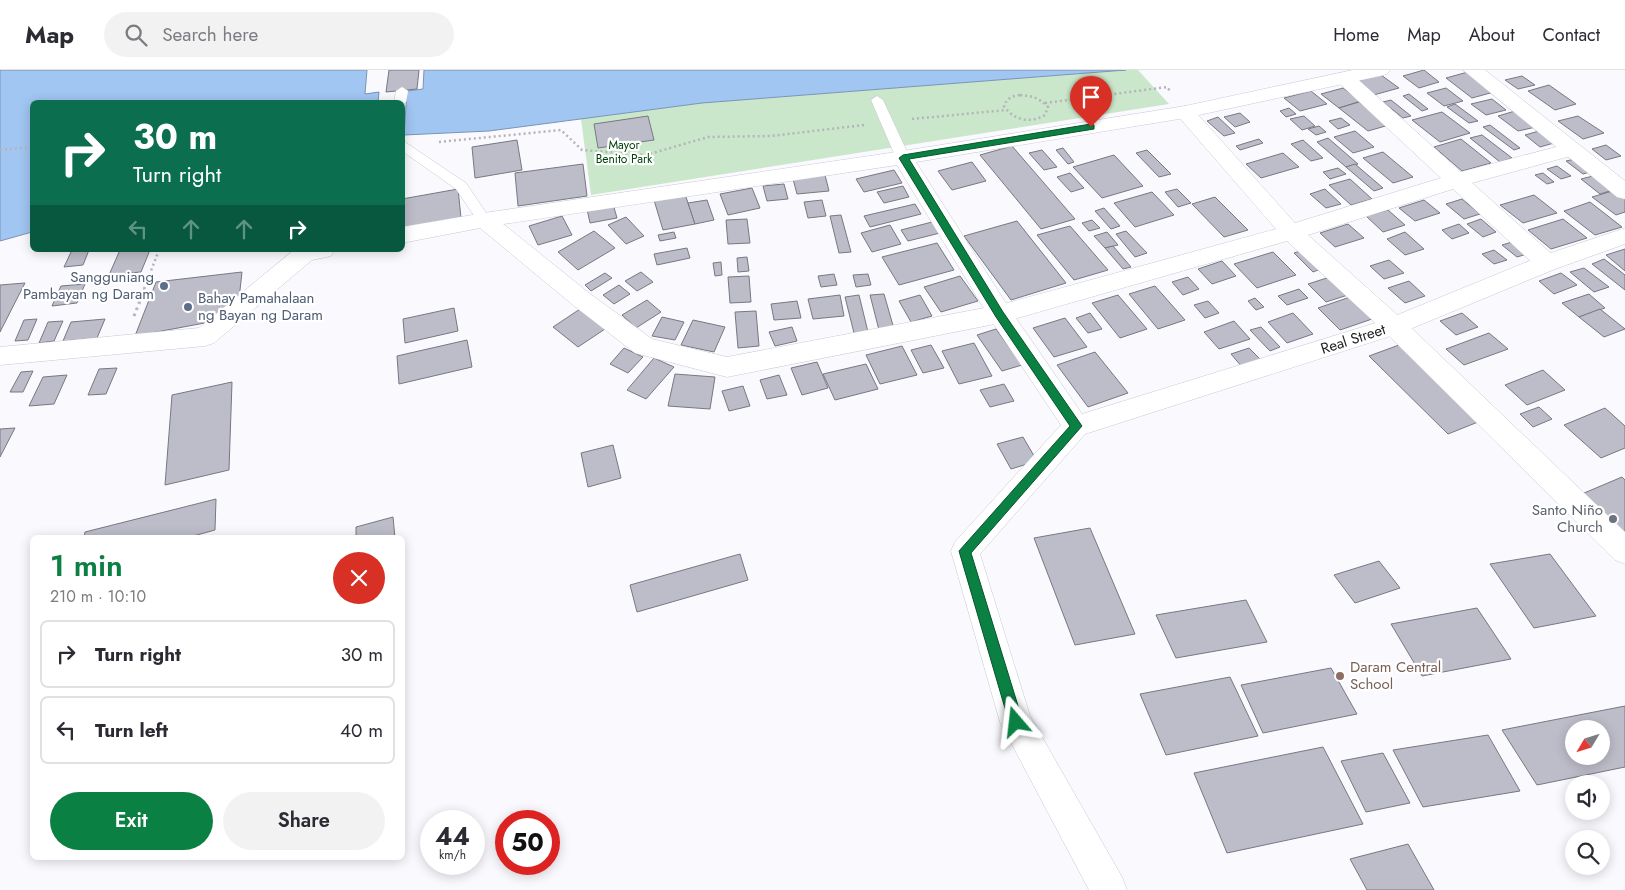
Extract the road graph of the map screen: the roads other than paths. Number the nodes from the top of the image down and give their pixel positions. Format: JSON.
{"nodes":[{"id":1,"x":1380,"y":70,"type":"edge"},
{"id":2,"x":1473,"y":70,"type":"edge"},
{"id":3,"x":1342,"y":74,"type":"edge"},
{"id":4,"x":876,"y":100,"type":"dead end"},
{"id":5,"x":1186,"y":112,"type":"junction"},
{"id":6,"x":405,"y":146,"type":"edge"},
{"id":7,"x":1570,"y":148,"type":"junction"},
{"id":8,"x":903,"y":158,"type":"junction"},
{"id":9,"x":1456,"y":180,"type":"junction"},
{"id":10,"x":1625,"y":192,"type":"edge"},
{"id":11,"x":484,"y":220,"type":"junction"},
{"id":12,"x":1291,"y":232,"type":"junction"},
{"id":13,"x":405,"y":234,"type":"edge"},
{"id":14,"x":1625,"y":236,"type":"edge"},
{"id":15,"x":312,"y":252,"type":"edge"},
{"id":16,"x":1547,"y":263,"type":"junction"},
{"id":17,"x":1000,"y":314,"type":"junction"},
{"id":18,"x":1394,"y":326,"type":"junction"},
{"id":19,"x":0,"y":356,"type":"edge"},
{"id":20,"x":1076,"y":426,"type":"junction"},
{"id":21,"x":1625,"y":551,"type":"edge"},
{"id":22,"x":1109,"y":890,"type":"edge"}],
"edges":[{"from":1,"to":3,"type":"street"},
{"from":2,"to":7,"type":"street"},
{"from":3,"to":5,"type":"street"},
{"from":3,"to":9,"type":"street"},
{"from":4,"to":8,"type":"lane"},
{"from":5,"to":8,"type":"street"},
{"from":5,"to":12,"type":"street"},
{"from":6,"to":11,"type":"lane"},
{"from":7,"to":9,"type":"street"},
{"from":7,"to":10,"type":"street"},
{"from":8,"to":11,"type":"street"},
{"from":8,"to":17,"type":"street"},
{"from":9,"to":12,"type":"street"},
{"from":9,"to":16,"type":"street"},
{"from":11,"to":13,"type":"street"},
{"from":11,"to":17,"type":"street"},
{"from":12,"to":17,"type":"street"},
{"from":12,"to":18,"type":"street"},
{"from":14,"to":16,"type":"street","name":"Real Street"},
{"from":15,"to":19,"type":"street"},
{"from":16,"to":18,"type":"street","name":"Real Street"},
{"from":17,"to":20,"type":"street"},
{"from":18,"to":20,"type":"street","name":"Real Street"},
{"from":18,"to":21,"type":"street"},
{"from":20,"to":22,"type":"street"}]}
